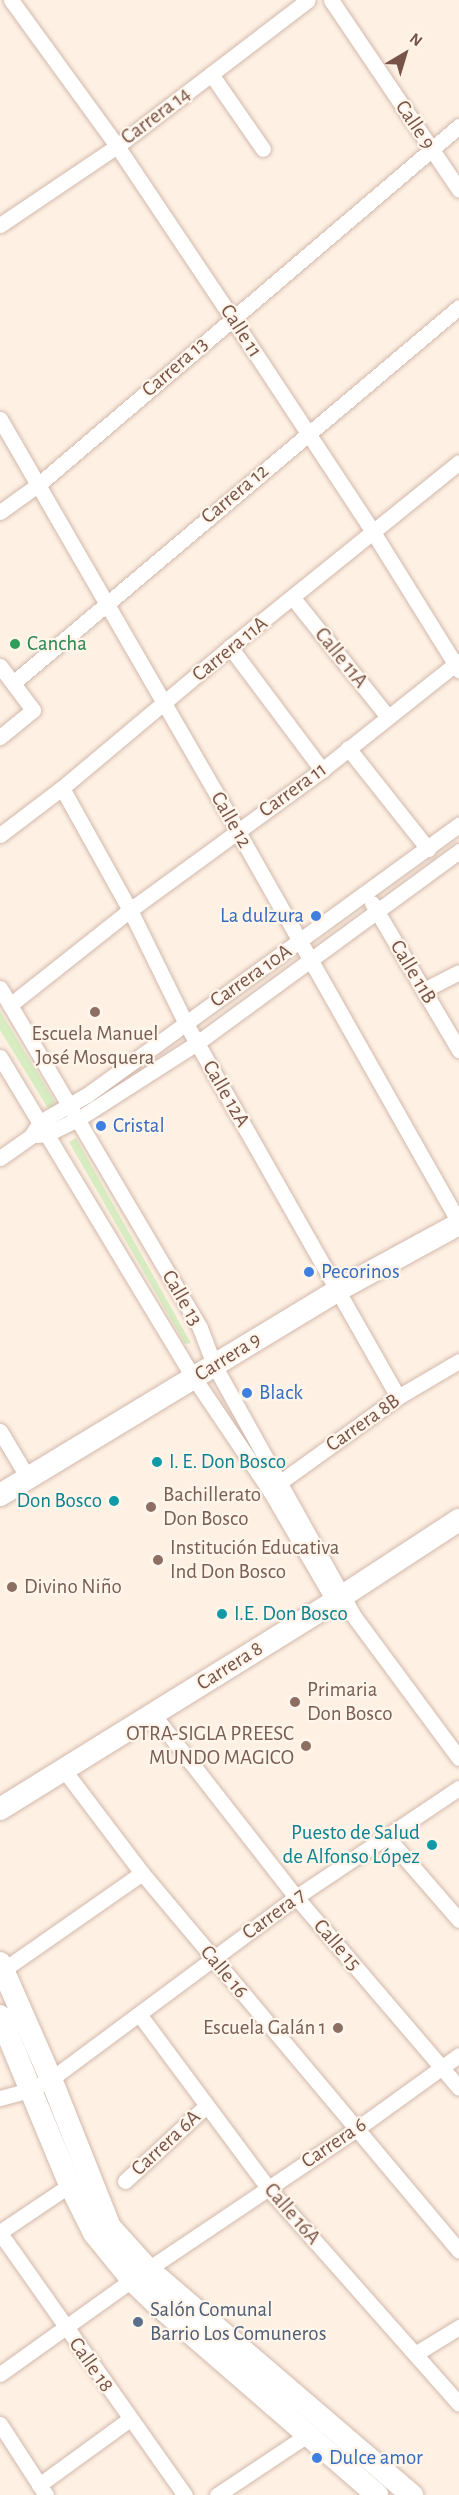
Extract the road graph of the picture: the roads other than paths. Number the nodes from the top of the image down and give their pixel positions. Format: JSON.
{"nodes":[{"id":1,"x":12,"y":0,"type":"edge"},
{"id":2,"x":308,"y":0,"type":"edge"},
{"id":3,"x":331,"y":0,"type":"edge"},
{"id":4,"x":211,"y":74,"type":"junction"},
{"id":5,"x":459,"y":126,"type":"edge"},
{"id":6,"x":117,"y":146,"type":"junction"},
{"id":7,"x":263,"y":149,"type":"dead end"},
{"id":8,"x":431,"y":150,"type":"junction"},
{"id":9,"x":459,"y":190,"type":"edge"},
{"id":10,"x":0,"y":225,"type":"edge"},
{"id":11,"x":459,"y":307,"type":"edge"},
{"id":12,"x":232,"y":318,"type":"junction"},
{"id":13,"x":1,"y":423,"type":"edge"},
{"id":14,"x":307,"y":433,"type":"junction"},
{"id":15,"x":459,"y":462,"type":"edge"},
{"id":16,"x":39,"y":484,"type":"junction"},
{"id":17,"x":0,"y":512,"type":"edge"},
{"id":18,"x":373,"y":532,"type":"junction"},
{"id":19,"x":293,"y":598,"type":"junction"},
{"id":20,"x":106,"y":604,"type":"junction"},
{"id":21,"x":230,"y":647,"type":"junction"},
{"id":22,"x":458,"y":665,"type":"edge"},
{"id":23,"x":0,"y":666,"type":"edge"},
{"id":24,"x":13,"y":683,"type":"junction"},
{"id":25,"x":163,"y":705,"type":"junction"},
{"id":26,"x":388,"y":717,"type":"junction"},
{"id":27,"x":0,"y":737,"type":"edge"},
{"id":28,"x":348,"y":748,"type":"junction"},
{"id":29,"x":322,"y":770,"type":"junction"},
{"id":30,"x":62,"y":788,"type":"junction"},
{"id":31,"x":459,"y":825,"type":"edge"},
{"id":32,"x":237,"y":830,"type":"junction"},
{"id":33,"x":0,"y":835,"type":"edge"},
{"id":34,"x":428,"y":849,"type":"junction"},
{"id":35,"x":459,"y":851,"type":"edge"},
{"id":36,"x":366,"y":894,"type":"junction"},
{"id":37,"x":130,"y":910,"type":"junction"},
{"id":38,"x":377,"y":911,"type":"junction"},
{"id":39,"x":300,"y":942,"type":"junction"},
{"id":40,"x":311,"y":961,"type":"junction"},
{"id":41,"x":459,"y":972,"type":"edge"},
{"id":42,"x":0,"y":988,"type":"edge"},
{"id":43,"x":424,"y":990,"type":"junction"},
{"id":44,"x":10,"y":1005,"type":"junction"},
{"id":45,"x":186,"y":1022,"type":"junction"},
{"id":46,"x":197,"y":1043,"type":"junction"},
{"id":47,"x":459,"y":1050,"type":"edge"},
{"id":48,"x":0,"y":1057,"type":"edge"},
{"id":49,"x":69,"y":1105,"type":"junction"},
{"id":50,"x":78,"y":1119,"type":"junction"},
{"id":51,"x":43,"y":1128,"type":"junction"},
{"id":52,"x":0,"y":1158,"type":"edge"},
{"id":53,"x":459,"y":1224,"type":"edge"},
{"id":54,"x":338,"y":1290,"type":"junction"},
{"id":55,"x":459,"y":1360,"type":"edge"},
{"id":56,"x":214,"y":1365,"type":"junction"},
{"id":57,"x":194,"y":1378,"type":"junction"},
{"id":58,"x":398,"y":1397,"type":"junction"},
{"id":59,"x":0,"y":1431,"type":"edge"},
{"id":60,"x":28,"y":1478,"type":"junction"},
{"id":61,"x":275,"y":1486,"type":"junction"},
{"id":62,"x":0,"y":1495,"type":"edge"},
{"id":63,"x":459,"y":1520,"type":"edge"},
{"id":64,"x":344,"y":1604,"type":"junction"},
{"id":65,"x":153,"y":1714,"type":"junction"},
{"id":66,"x":459,"y":1758,"type":"edge"},
{"id":67,"x":64,"y":1770,"type":"junction"},
{"id":68,"x":459,"y":1788,"type":"edge"},
{"id":69,"x":0,"y":1809,"type":"edge"},
{"id":70,"x":387,"y":1837,"type":"junction"},
{"id":71,"x":142,"y":1874,"type":"junction"},
{"id":72,"x":296,"y":1897,"type":"junction"},
{"id":73,"x":459,"y":1920,"type":"edge"},
{"id":74,"x":213,"y":1959,"type":"junction"},
{"id":75,"x":2,"y":1966,"type":"edge"},
{"id":76,"x":139,"y":2014,"type":"junction"},
{"id":77,"x":0,"y":2016,"type":"edge"},
{"id":78,"x":459,"y":2055,"type":"edge"},
{"id":79,"x":442,"y":2067,"type":"junction"},
{"id":80,"x":51,"y":2079,"type":"junction"},
{"id":81,"x":459,"y":2088,"type":"edge"},
{"id":82,"x":30,"y":2090,"type":"junction"},
{"id":83,"x":0,"y":2098,"type":"edge"},
{"id":84,"x":207,"y":2106,"type":"junction"},
{"id":85,"x":355,"y":2130,"type":"junction"},
{"id":86,"x":125,"y":2181,"type":"dead end"},
{"id":87,"x":70,"y":2185,"type":"junction"},
{"id":88,"x":268,"y":2188,"type":"junction"},
{"id":89,"x":0,"y":2232,"type":"edge"},
{"id":90,"x":459,"y":2251,"type":"edge"},
{"id":91,"x":140,"y":2275,"type":"junction"},
{"id":92,"x":459,"y":2327,"type":"edge"},
{"id":93,"x":66,"y":2328,"type":"junction"},
{"id":94,"x":415,"y":2354,"type":"junction"},
{"id":95,"x":0,"y":2373,"type":"edge"},
{"id":96,"x":459,"y":2404,"type":"edge"},
{"id":97,"x":130,"y":2419,"type":"junction"},
{"id":98,"x":0,"y":2424,"type":"edge"},
{"id":99,"x":307,"y":2435,"type":"junction"},
{"id":100,"x":238,"y":2489,"type":"edge"},
{"id":101,"x":43,"y":2490,"type":"edge"},
{"id":102,"x":185,"y":2495,"type":"edge"},
{"id":103,"x":217,"y":2495,"type":"edge"},
{"id":104,"x":377,"y":2495,"type":"edge"},
{"id":105,"x":412,"y":2495,"type":"edge"}],
"edges":[{"from":1,"to":6,"type":"street","name":"Calle 11"},
{"from":2,"to":4,"type":"street","name":"Carrera 14"},
{"from":3,"to":8,"type":"street","name":"Calle 9"},
{"from":4,"to":6,"type":"street","name":"Carrera 14"},
{"from":4,"to":7,"type":"street"},
{"from":5,"to":8,"type":"street","name":"Carrera 13"},
{"from":6,"to":10,"type":"street","name":"Carrera 14"},
{"from":6,"to":12,"type":"street","name":"Calle 11"},
{"from":8,"to":9,"type":"street","name":"Calle 9"},
{"from":8,"to":12,"type":"street","name":"Carrera 13"},
{"from":11,"to":14,"type":"street","name":"Carrera 12"},
{"from":12,"to":14,"type":"street","name":"Calle 11"},
{"from":12,"to":16,"type":"street","name":"Carrera 13"},
{"from":13,"to":16,"type":"street","name":"Calle 12"},
{"from":14,"to":18,"type":"street","name":"Calle 11"},
{"from":14,"to":20,"type":"street","name":"Carrera 12"},
{"from":15,"to":18,"type":"street","name":"Carrera 11A"},
{"from":16,"to":17,"type":"street","name":"Carrera 13"},
{"from":16,"to":20,"type":"street","name":"Calle 12"},
{"from":18,"to":19,"type":"street","name":"Carrera 11A"},
{"from":18,"to":22,"type":"street","name":"Calle 11"},
{"from":19,"to":21,"type":"street","name":"Carrera 11A"},
{"from":19,"to":26,"type":"street","name":"Calle 11A"},
{"from":20,"to":24,"type":"street","name":"Carrera 12"},
{"from":20,"to":25,"type":"street","name":"Calle 12"},
{"from":21,"to":25,"type":"street","name":"Carrera 11A"},
{"from":21,"to":29,"type":"street"},
{"from":22,"to":26,"type":"street","name":"Carrera 11"},
{"from":23,"to":24,"type":"street"},
{"from":24,"to":27,"type":"street"},
{"from":25,"to":30,"type":"street","name":"Carrera 11A"},
{"from":25,"to":32,"type":"street","name":"Calle 12"},
{"from":26,"to":28,"type":"street","name":"Carrera 11"},
{"from":28,"to":29,"type":"street","name":"Carrera 11"},
{"from":28,"to":34,"type":"street"},
{"from":29,"to":32,"type":"street","name":"Carrera 11"},
{"from":30,"to":33,"type":"street","name":"Carrera 11A"},
{"from":30,"to":37,"type":"street","name":"Calle 12A"},
{"from":31,"to":34,"type":"street","name":"Carrera 10A"},
{"from":32,"to":37,"type":"street","name":"Carrera 11"},
{"from":32,"to":39,"type":"street","name":"Calle 12"},
{"from":34,"to":36,"type":"street","name":"Carrera 10A"},
{"from":35,"to":38,"type":"street","name":"Carrera 10A"},
{"from":36,"to":38,"type":"street","name":"Calle 11B"},
{"from":36,"to":39,"type":"street","name":"Carrera 10A"},
{"from":37,"to":44,"type":"street","name":"Carrera 11"},
{"from":37,"to":45,"type":"street","name":"Calle 12A"},
{"from":38,"to":40,"type":"street","name":"Carrera 10A"},
{"from":38,"to":43,"type":"street","name":"Calle 11B"},
{"from":39,"to":40,"type":"street","name":"Calle 12"},
{"from":39,"to":45,"type":"street","name":"Carrera 10A"},
{"from":40,"to":46,"type":"street","name":"Carrera 10A"},
{"from":40,"to":53,"type":"street","name":"Calle 12"},
{"from":41,"to":43,"type":"street"},
{"from":42,"to":44,"type":"street","name":"Calle 13"},
{"from":43,"to":47,"type":"street","name":"Calle 11B"},
{"from":44,"to":49,"type":"street","name":"Calle 13"},
{"from":45,"to":46,"type":"street","name":"Calle 12A"},
{"from":45,"to":49,"type":"street","name":"Carrera 10A"},
{"from":46,"to":50,"type":"street","name":"Carrera 10A"},
{"from":46,"to":54,"type":"street","name":"Calle 12A"},
{"from":48,"to":51,"type":"street","name":"Calle 13"},
{"from":49,"to":50,"type":"street","name":"Calle 13"},
{"from":49,"to":51,"type":"street","name":"Carrera 10A"},
{"from":50,"to":51,"type":"street","name":"Carrera 10A"},
{"from":50,"to":56,"type":"street","name":"Calle 13"},
{"from":51,"to":52,"type":"street"},
{"from":51,"to":57,"type":"street","name":"Calle 13"},
{"from":53,"to":54,"type":"main road","name":"Carrera 9"},
{"from":54,"to":56,"type":"main road","name":"Carrera 9"},
{"from":54,"to":58,"type":"street","name":"Calle 12A"},
{"from":55,"to":58,"type":"street","name":"Carrera 8B"},
{"from":56,"to":57,"type":"main road","name":"Carrera 9"},
{"from":56,"to":61,"type":"street","name":"Calle 13"},
{"from":57,"to":60,"type":"main road","name":"Carrera 9"},
{"from":57,"to":61,"type":"street","name":"Calle 13"},
{"from":58,"to":61,"type":"street","name":"Carrera 8B"},
{"from":59,"to":60,"type":"street"},
{"from":60,"to":62,"type":"main road","name":"Carrera 9"},
{"from":61,"to":64,"type":"street","name":"Calle 13"},
{"from":63,"to":64,"type":"main road","name":"Carrera 8"},
{"from":64,"to":65,"type":"main road","name":"Carrera 8"},
{"from":64,"to":66,"type":"street","name":"Calle 13"},
{"from":65,"to":67,"type":"main road","name":"Carrera 8"},
{"from":65,"to":72,"type":"street","name":"Calle 15"},
{"from":67,"to":69,"type":"main road","name":"Carrera 8"},
{"from":67,"to":71,"type":"street","name":"Calle 16"},
{"from":68,"to":70,"type":"street","name":"Carrera 7"},
{"from":70,"to":72,"type":"street","name":"Carrera 7"},
{"from":70,"to":73,"type":"street"},
{"from":71,"to":74,"type":"street","name":"Calle 16"},
{"from":71,"to":75,"type":"street"},
{"from":72,"to":74,"type":"street","name":"Carrera 7"},
{"from":72,"to":79,"type":"street","name":"Calle 15"},
{"from":74,"to":76,"type":"street","name":"Carrera 7"},
{"from":74,"to":85,"type":"street","name":"Calle 16"},
{"from":75,"to":80,"type":"main road"},
{"from":76,"to":80,"type":"street","name":"Carrera 7"},
{"from":76,"to":84,"type":"street","name":"Calle 16A"},
{"from":77,"to":82,"type":"main road"},
{"from":78,"to":79,"type":"street","name":"Carrera 6"},
{"from":79,"to":81,"type":"street","name":"Calle 15"},
{"from":79,"to":85,"type":"street","name":"Carrera 6"},
{"from":80,"to":82,"type":"street","name":"Carrera 7"},
{"from":80,"to":91,"type":"main road"},
{"from":82,"to":83,"type":"street","name":"Carrera 7"},
{"from":82,"to":87,"type":"main road"},
{"from":84,"to":86,"type":"street","name":"Carrera 6A"},
{"from":84,"to":88,"type":"street","name":"Calle 16A"},
{"from":85,"to":88,"type":"street","name":"Carrera 6"},
{"from":85,"to":90,"type":"street","name":"Calle 16"},
{"from":87,"to":89,"type":"street"},
{"from":87,"to":91,"type":"main road"},
{"from":88,"to":91,"type":"street","name":"Carrera 6"},
{"from":88,"to":94,"type":"street","name":"Calle 16A"},
{"from":89,"to":93,"type":"street","name":"Calle 18"},
{"from":91,"to":93,"type":"street","name":"Carrera 6"},
{"from":91,"to":99,"type":"main road"},
{"from":91,"to":105,"type":"main road"},
{"from":92,"to":94,"type":"street"},
{"from":93,"to":95,"type":"street","name":"Carrera 6"},
{"from":93,"to":97,"type":"street","name":"Calle 18"},
{"from":94,"to":96,"type":"street","name":"Calle 16A"},
{"from":97,"to":101,"type":"street"},
{"from":97,"to":102,"type":"street","name":"Calle 18"},
{"from":98,"to":101,"type":"street"},
{"from":99,"to":100,"type":"street"},
{"from":99,"to":104,"type":"main road"},
{"from":100,"to":103,"type":"street"}]}
